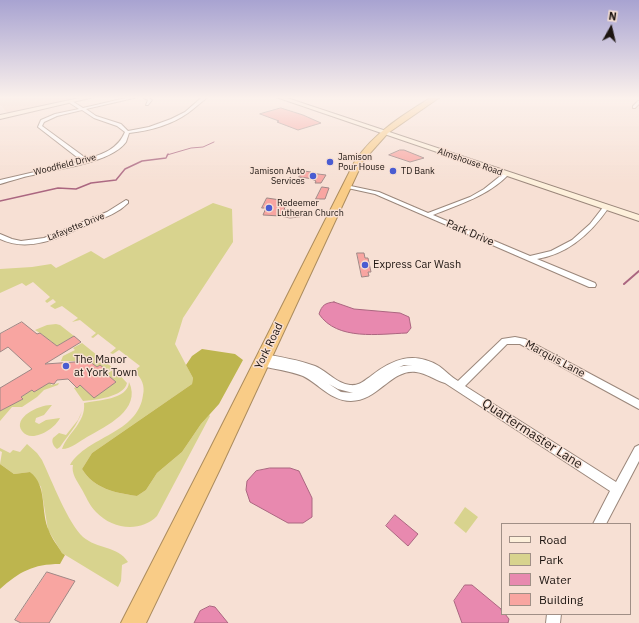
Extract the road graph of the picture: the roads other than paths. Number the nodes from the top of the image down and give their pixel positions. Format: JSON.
{"nodes":[{"id":1,"x":43,"y":126,"type":"edge"},
{"id":2,"x":120,"y":126,"type":"edge"},
{"id":3,"x":157,"y":126,"type":"edge"},
{"id":4,"x":362,"y":126,"type":"edge"},
{"id":5,"x":391,"y":126,"type":"edge"},
{"id":6,"x":126,"y":132,"type":"junction"},
{"id":7,"x":382,"y":133,"type":"junction"},
{"id":8,"x":86,"y":161,"type":"junction"},
{"id":9,"x":506,"y":174,"type":"junction"},
{"id":10,"x":0,"y":182,"type":"edge"},
{"id":11,"x":346,"y":187,"type":"junction"},
{"id":12,"x":126,"y":202,"type":"dead end"},
{"id":13,"x":606,"y":207,"type":"junction"},
{"id":14,"x":427,"y":215,"type":"junction"},
{"id":15,"x":639,"y":218,"type":"edge"},
{"id":16,"x":0,"y":236,"type":"edge"},
{"id":17,"x":528,"y":258,"type":"junction"},
{"id":18,"x":592,"y":286,"type":"dead end"},
{"id":19,"x":262,"y":360,"type":"junction"},
{"id":20,"x":458,"y":387,"type":"junction"},
{"id":21,"x":639,"y":404,"type":"edge"},
{"id":22,"x":639,"y":450,"type":"edge"},
{"id":23,"x":617,"y":489,"type":"junction"},
{"id":24,"x":600,"y":523,"type":"edge"},
{"id":25,"x":133,"y":623,"type":"edge"}],
"edges":[{"from":1,"to":8,"type":"street"},
{"from":2,"to":6,"type":"street"},
{"from":3,"to":6,"type":"street"},
{"from":4,"to":7,"type":"main road","name":"Almshouse Road"},
{"from":5,"to":7,"type":"highway","name":"York Road"},
{"from":6,"to":8,"type":"street","name":"Woodfield Drive"},
{"from":7,"to":9,"type":"main road","name":"Almshouse Road"},
{"from":7,"to":11,"type":"highway","name":"York Road"},
{"from":8,"to":10,"type":"street","name":"Woodfield Drive"},
{"from":9,"to":13,"type":"main road","name":"Almshouse Road"},
{"from":9,"to":14,"type":"street"},
{"from":11,"to":14,"type":"street","name":"Park Drive"},
{"from":11,"to":19,"type":"highway","name":"York Road"},
{"from":12,"to":16,"type":"street","name":"Lafayette Drive"},
{"from":13,"to":15,"type":"main road","name":"Almshouse Road"},
{"from":13,"to":17,"type":"street"},
{"from":14,"to":17,"type":"street","name":"Park Drive"},
{"from":17,"to":18,"type":"street","name":"Park Drive"},
{"from":19,"to":20,"type":"street","name":"Quartermaster Lane"},
{"from":19,"to":25,"type":"highway","name":"York Road"},
{"from":20,"to":21,"type":"street","name":"Marquis Lane"},
{"from":20,"to":23,"type":"street","name":"Quartermaster Lane"},
{"from":22,"to":23,"type":"street"},
{"from":23,"to":24,"type":"street"}]}
